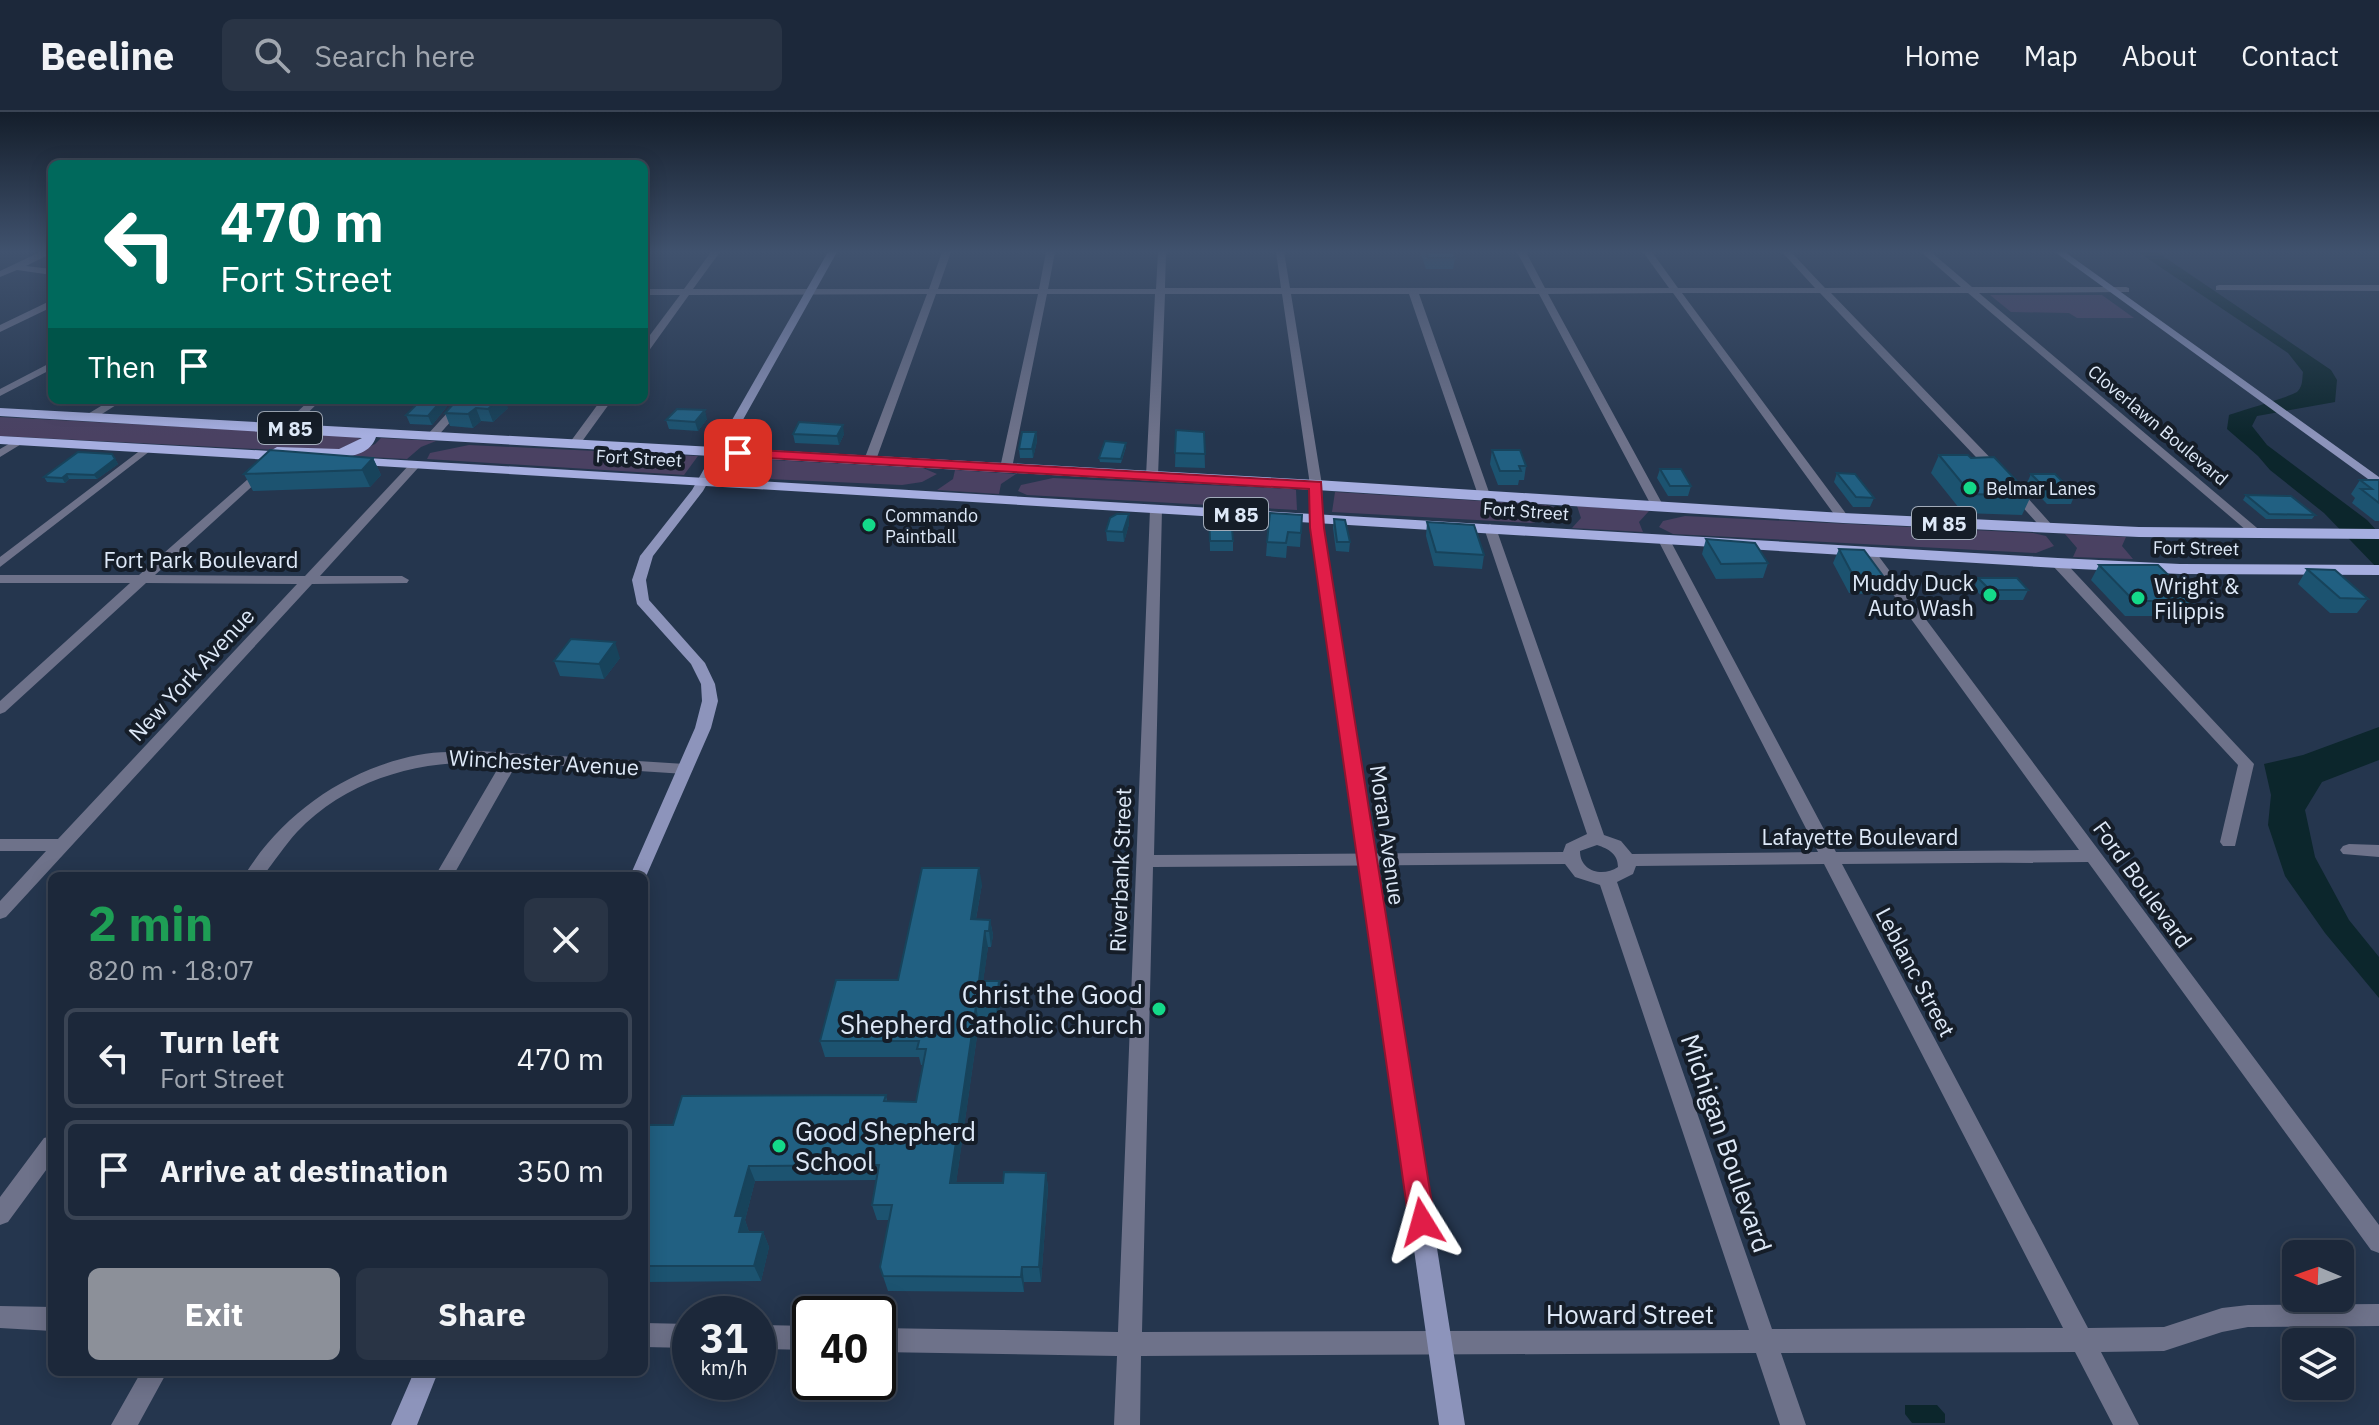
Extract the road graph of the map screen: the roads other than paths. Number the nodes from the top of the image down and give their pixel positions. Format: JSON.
{"nodes":[{"id":1,"x":31,"y":313,"type":"edge"},
{"id":2,"x":672,"y":313,"type":"edge"},
{"id":3,"x":799,"y":313,"type":"edge"},
{"id":4,"x":925,"y":313,"type":"edge"},
{"id":5,"x":1037,"y":313,"type":"edge"},
{"id":6,"x":1159,"y":313,"type":"edge"},
{"id":7,"x":1289,"y":313,"type":"edge"},
{"id":8,"x":1421,"y":313,"type":"edge"},
{"id":9,"x":1554,"y":313,"type":"edge"},
{"id":10,"x":1691,"y":313,"type":"edge"},
{"id":11,"x":1844,"y":313,"type":"edge"},
{"id":12,"x":1997,"y":313,"type":"edge"},
{"id":13,"x":2143,"y":313,"type":"edge"},
{"id":14,"x":0,"y":329,"type":"edge"},
{"id":15,"x":648,"y":345,"type":"edge"},
{"id":16,"x":48,"y":367,"type":"edge"},
{"id":17,"x":0,"y":393,"type":"edge"},
{"id":18,"x":112,"y":404,"type":"edge"},
{"id":19,"x":312,"y":404,"type":"edge"},
{"id":20,"x":461,"y":404,"type":"edge"},
{"id":21,"x":604,"y":404,"type":"edge"},
{"id":22,"x":0,"y":412,"type":"edge"},
{"id":23,"x":90,"y":417,"type":"junction"},
{"id":24,"x":286,"y":428,"type":"junction"},
{"id":25,"x":367,"y":432,"type":"junction"},
{"id":26,"x":432,"y":436,"type":"junction"},
{"id":27,"x":0,"y":440,"type":"edge"},
{"id":28,"x":19,"y":441,"type":"junction"},
{"id":29,"x":577,"y":445,"type":"junction"},
{"id":30,"x":146,"y":449,"type":"junction"},
{"id":31,"x":169,"y":450,"type":"junction"},
{"id":32,"x":720,"y":452,"type":"junction"},
{"id":33,"x":0,"y":454,"type":"edge"},
{"id":34,"x":278,"y":456,"type":"junction"},
{"id":35,"x":870,"y":460,"type":"junction"},
{"id":36,"x":935,"y":464,"type":"junction"},
{"id":37,"x":414,"y":466,"type":"junction"},
{"id":38,"x":1006,"y":468,"type":"junction"},
{"id":39,"x":1152,"y":476,"type":"junction"},
{"id":40,"x":1172,"y":477,"type":"junction"},
{"id":41,"x":702,"y":482,"type":"junction"},
{"id":42,"x":2379,"y":483,"type":"edge"},
{"id":43,"x":1316,"y":485,"type":"junction"},
{"id":44,"x":775,"y":486,"type":"junction"},
{"id":45,"x":1484,"y":495,"type":"junction"},
{"id":46,"x":1016,"y":499,"type":"junction"},
{"id":47,"x":1547,"y":499,"type":"junction"},
{"id":48,"x":1658,"y":507,"type":"junction"},
{"id":49,"x":1156,"y":509,"type":"junction"},
{"id":50,"x":1317,"y":518,"type":"junction"},
{"id":51,"x":1843,"y":518,"type":"junction"},
{"id":52,"x":1346,"y":520,"type":"junction"},
{"id":53,"x":1490,"y":528,"type":"junction"},
{"id":54,"x":2048,"y":528,"type":"junction"},
{"id":55,"x":2257,"y":533,"type":"junction"},
{"id":56,"x":2280,"y":533,"type":"junction"},
{"id":57,"x":2379,"y":534,"type":"edge"},
{"id":58,"x":1664,"y":540,"type":"junction"},
{"id":59,"x":1688,"y":542,"type":"junction"},
{"id":60,"x":1818,"y":550,"type":"junction"},
{"id":61,"x":1869,"y":553,"type":"junction"},
{"id":62,"x":0,"y":563,"type":"edge"},
{"id":63,"x":2058,"y":563,"type":"junction"},
{"id":64,"x":2180,"y":569,"type":"junction"},
{"id":65,"x":2378,"y":570,"type":"edge"},
{"id":66,"x":0,"y":579,"type":"edge"},
{"id":67,"x":141,"y":579,"type":"junction"},
{"id":68,"x":308,"y":579,"type":"junction"},
{"id":69,"x":402,"y":580,"type":"dead end"},
{"id":70,"x":0,"y":709,"type":"edge"},
{"id":71,"x":512,"y":758,"type":"junction"},
{"id":72,"x":685,"y":769,"type":"junction"},
{"id":73,"x":1597,"y":839,"type":"junction"},
{"id":74,"x":2229,"y":842,"type":"dead end"},
{"id":75,"x":0,"y":845,"type":"edge"},
{"id":76,"x":62,"y":845,"type":"junction"},
{"id":77,"x":2349,"y":850,"type":"dead end"},
{"id":78,"x":2379,"y":851,"type":"edge"},
{"id":79,"x":2093,"y":856,"type":"junction"},
{"id":80,"x":1571,"y":858,"type":"junction"},
{"id":81,"x":1367,"y":859,"type":"junction"},
{"id":82,"x":1830,"y":859,"type":"junction"},
{"id":83,"x":1628,"y":860,"type":"junction"},
{"id":84,"x":1145,"y":861,"type":"junction"},
{"id":85,"x":256,"y":872,"type":"edge"},
{"id":86,"x":446,"y":872,"type":"edge"},
{"id":87,"x":641,"y":872,"type":"edge"},
{"id":88,"x":1607,"y":879,"type":"junction"},
{"id":89,"x":0,"y":912,"type":"edge"},
{"id":90,"x":48,"y":1150,"type":"edge"},
{"id":91,"x":0,"y":1215,"type":"edge"},
{"id":92,"x":2379,"y":1243,"type":"edge"},
{"id":93,"x":2379,"y":1315,"type":"edge"},
{"id":94,"x":0,"y":1317,"type":"edge"},
{"id":95,"x":48,"y":1319,"type":"edge"},
{"id":96,"x":648,"y":1335,"type":"edge"},
{"id":97,"x":672,"y":1336,"type":"edge"},
{"id":98,"x":896,"y":1340,"type":"edge"},
{"id":99,"x":2082,"y":1340,"type":"junction"},
{"id":100,"x":1765,"y":1341,"type":"junction"},
{"id":101,"x":1440,"y":1342,"type":"junction"},
{"id":102,"x":1130,"y":1343,"type":"junction"},
{"id":103,"x":153,"y":1376,"type":"edge"},
{"id":104,"x":424,"y":1376,"type":"edge"},
{"id":105,"x":124,"y":1425,"type":"edge"},
{"id":106,"x":404,"y":1425,"type":"edge"},
{"id":107,"x":1127,"y":1425,"type":"edge"},
{"id":108,"x":1452,"y":1425,"type":"edge"},
{"id":109,"x":1793,"y":1425,"type":"edge"},
{"id":110,"x":2126,"y":1425,"type":"edge"}],
"edges":[{"from":1,"to":14,"type":"street"},
{"from":2,"to":15,"type":"street"},
{"from":3,"to":32,"type":"street"},
{"from":4,"to":35,"type":"street"},
{"from":5,"to":38,"type":"street"},
{"from":6,"to":39,"type":"street"},
{"from":7,"to":43,"type":"street","name":"Moran Avenue"},
{"from":8,"to":45,"type":"street"},
{"from":9,"to":48,"type":"street"},
{"from":10,"to":51,"type":"street"},
{"from":11,"to":54,"type":"street"},
{"from":12,"to":55,"type":"street","name":"Cloverlawn Boulevard"},
{"from":13,"to":42,"type":"street"},
{"from":16,"to":17,"type":"street"},
{"from":18,"to":23,"type":"street"},
{"from":19,"to":24,"type":"street"},
{"from":20,"to":26,"type":"street"},
{"from":21,"to":29,"type":"street"},
{"from":22,"to":23,"type":"main road","name":"Fort Street","number":"M 85"},
{"from":23,"to":24,"type":"main road","name":"Fort Street","number":"M 85"},
{"from":24,"to":25,"type":"main road","name":"Fort Street","number":"M 85"},
{"from":25,"to":26,"type":"main road","name":"Fort Street","number":"M 85"},
{"from":25,"to":31,"type":"main road"},
{"from":26,"to":29,"type":"main road","name":"Fort Street","number":"M 85"},
{"from":27,"to":28,"type":"main road","name":"Fort Street","number":"M 85"},
{"from":28,"to":30,"type":"main road","name":"Fort Street","number":"M 85"},
{"from":28,"to":33,"type":"street"},
{"from":29,"to":32,"type":"main road","name":"Fort Street","number":"M 85"},
{"from":29,"to":37,"type":"main road"},
{"from":30,"to":31,"type":"main road","name":"Fort Street","number":"M 85"},
{"from":30,"to":62,"type":"street"},
{"from":31,"to":34,"type":"main road","name":"Fort Street","number":"M 85"},
{"from":32,"to":35,"type":"main road","name":"Fort Street","number":"M 85"},
{"from":32,"to":41,"type":"street"},
{"from":34,"to":37,"type":"main road","name":"Fort Street","number":"M 85"},
{"from":34,"to":67,"type":"street"},
{"from":35,"to":36,"type":"main road","name":"Fort Street","number":"M 85"},
{"from":36,"to":38,"type":"main road","name":"Fort Street","number":"M 85"},
{"from":36,"to":44,"type":"main road"},
{"from":37,"to":41,"type":"main road","name":"Fort Street","number":"M 85"},
{"from":37,"to":68,"type":"street","name":"New York Avenue"},
{"from":38,"to":39,"type":"main road","name":"Fort Street","number":"M 85"},
{"from":39,"to":40,"type":"main road","name":"Fort Street","number":"M 85"},
{"from":40,"to":43,"type":"main road","name":"Fort Street","number":"M 85"},
{"from":40,"to":46,"type":"main road"},
{"from":41,"to":44,"type":"main road","name":"Fort Street","number":"M 85"},
{"from":41,"to":72,"type":"street"},
{"from":43,"to":45,"type":"main road","name":"Fort Street","number":"M 85"},
{"from":43,"to":50,"type":"street","name":"Moran Avenue"},
{"from":44,"to":46,"type":"main road","name":"Fort Street","number":"M 85"},
{"from":45,"to":47,"type":"main road","name":"Fort Street","number":"M 85"},
{"from":46,"to":49,"type":"main road","name":"Fort Street","number":"M 85"},
{"from":47,"to":48,"type":"main road","name":"Fort Street","number":"M 85"},
{"from":47,"to":52,"type":"main road"},
{"from":48,"to":51,"type":"main road","name":"Fort Street","number":"M 85"},
{"from":49,"to":50,"type":"main road","name":"Fort Street","number":"M 85"},
{"from":49,"to":84,"type":"street","name":"Riverbank Street"},
{"from":50,"to":52,"type":"main road","name":"Fort Street","number":"M 85"},
{"from":50,"to":81,"type":"street","name":"Moran Avenue"},
{"from":51,"to":54,"type":"main road","name":"Fort Street","number":"M 85"},
{"from":51,"to":59,"type":"main road"},
{"from":52,"to":53,"type":"main road","name":"Fort Street","number":"M 85"},
{"from":53,"to":58,"type":"main road","name":"Fort Street","number":"M 85"},
{"from":53,"to":73,"type":"street"},
{"from":54,"to":55,"type":"main road","name":"Fort Street","number":"M 85"},
{"from":54,"to":60,"type":"main road"},
{"from":55,"to":56,"type":"main road","name":"Fort Street","number":"M 85"},
{"from":56,"to":57,"type":"main road","name":"Fort Street","number":"M 85"},
{"from":56,"to":64,"type":"main road"},
{"from":58,"to":59,"type":"main road","name":"Fort Street","number":"M 85"},
{"from":58,"to":82,"type":"street","name":"Leblanc Street"},
{"from":59,"to":60,"type":"main road","name":"Fort Street","number":"M 85"},
{"from":60,"to":61,"type":"main road","name":"Fort Street","number":"M 85"},
{"from":61,"to":63,"type":"main road","name":"Fort Street","number":"M 85"},
{"from":61,"to":79,"type":"street","name":"Ford Boulevard"},
{"from":63,"to":64,"type":"main road","name":"Fort Street","number":"M 85"},
{"from":63,"to":74,"type":"street"},
{"from":64,"to":65,"type":"main road","name":"Fort Street","number":"M 85"},
{"from":66,"to":67,"type":"street","name":"Fort Park Boulevard"},
{"from":67,"to":68,"type":"street","name":"Fort Park Boulevard"},
{"from":67,"to":70,"type":"street"},
{"from":68,"to":69,"type":"street","name":"Fort Park Boulevard"},
{"from":68,"to":76,"type":"street","name":"New York Avenue"},
{"from":71,"to":72,"type":"street","name":"Winchester Avenue"},
{"from":71,"to":85,"type":"street","name":"Winchester Avenue"},
{"from":71,"to":86,"type":"street"},
{"from":72,"to":87,"type":"street"},
{"from":73,"to":80,"type":"street"},
{"from":73,"to":83,"type":"street"},
{"from":75,"to":76,"type":"street"},
{"from":76,"to":89,"type":"street","name":"New York Avenue"},
{"from":77,"to":78,"type":"street"},
{"from":79,"to":82,"type":"street","name":"Lafayette Boulevard"},
{"from":79,"to":92,"type":"street","name":"Ford Boulevard"},
{"from":80,"to":81,"type":"street"},
{"from":80,"to":88,"type":"street"},
{"from":81,"to":84,"type":"street"},
{"from":81,"to":101,"type":"street","name":"Moran Avenue"},
{"from":82,"to":83,"type":"street","name":"Lafayette Boulevard"},
{"from":82,"to":99,"type":"street","name":"Leblanc Street"},
{"from":83,"to":88,"type":"street"},
{"from":84,"to":102,"type":"street","name":"Riverbank Street"},
{"from":88,"to":100,"type":"street","name":"Michigan Boulevard"},
{"from":90,"to":91,"type":"street"},
{"from":93,"to":99,"type":"street","name":"Howard Street"},
{"from":94,"to":95,"type":"street"},
{"from":96,"to":97,"type":"street"},
{"from":98,"to":102,"type":"street","name":"Howard Street"},
{"from":99,"to":100,"type":"street","name":"Howard Street"},
{"from":99,"to":110,"type":"street","name":"Leblanc Street"},
{"from":100,"to":101,"type":"street","name":"Howard Street"},
{"from":100,"to":109,"type":"street","name":"Michigan Boulevard"},
{"from":101,"to":102,"type":"street","name":"Howard Street"},
{"from":101,"to":108,"type":"street","name":"Moran Avenue"},
{"from":102,"to":107,"type":"street","name":"Riverbank Street"},
{"from":103,"to":105,"type":"street"},
{"from":104,"to":106,"type":"street"}]}
